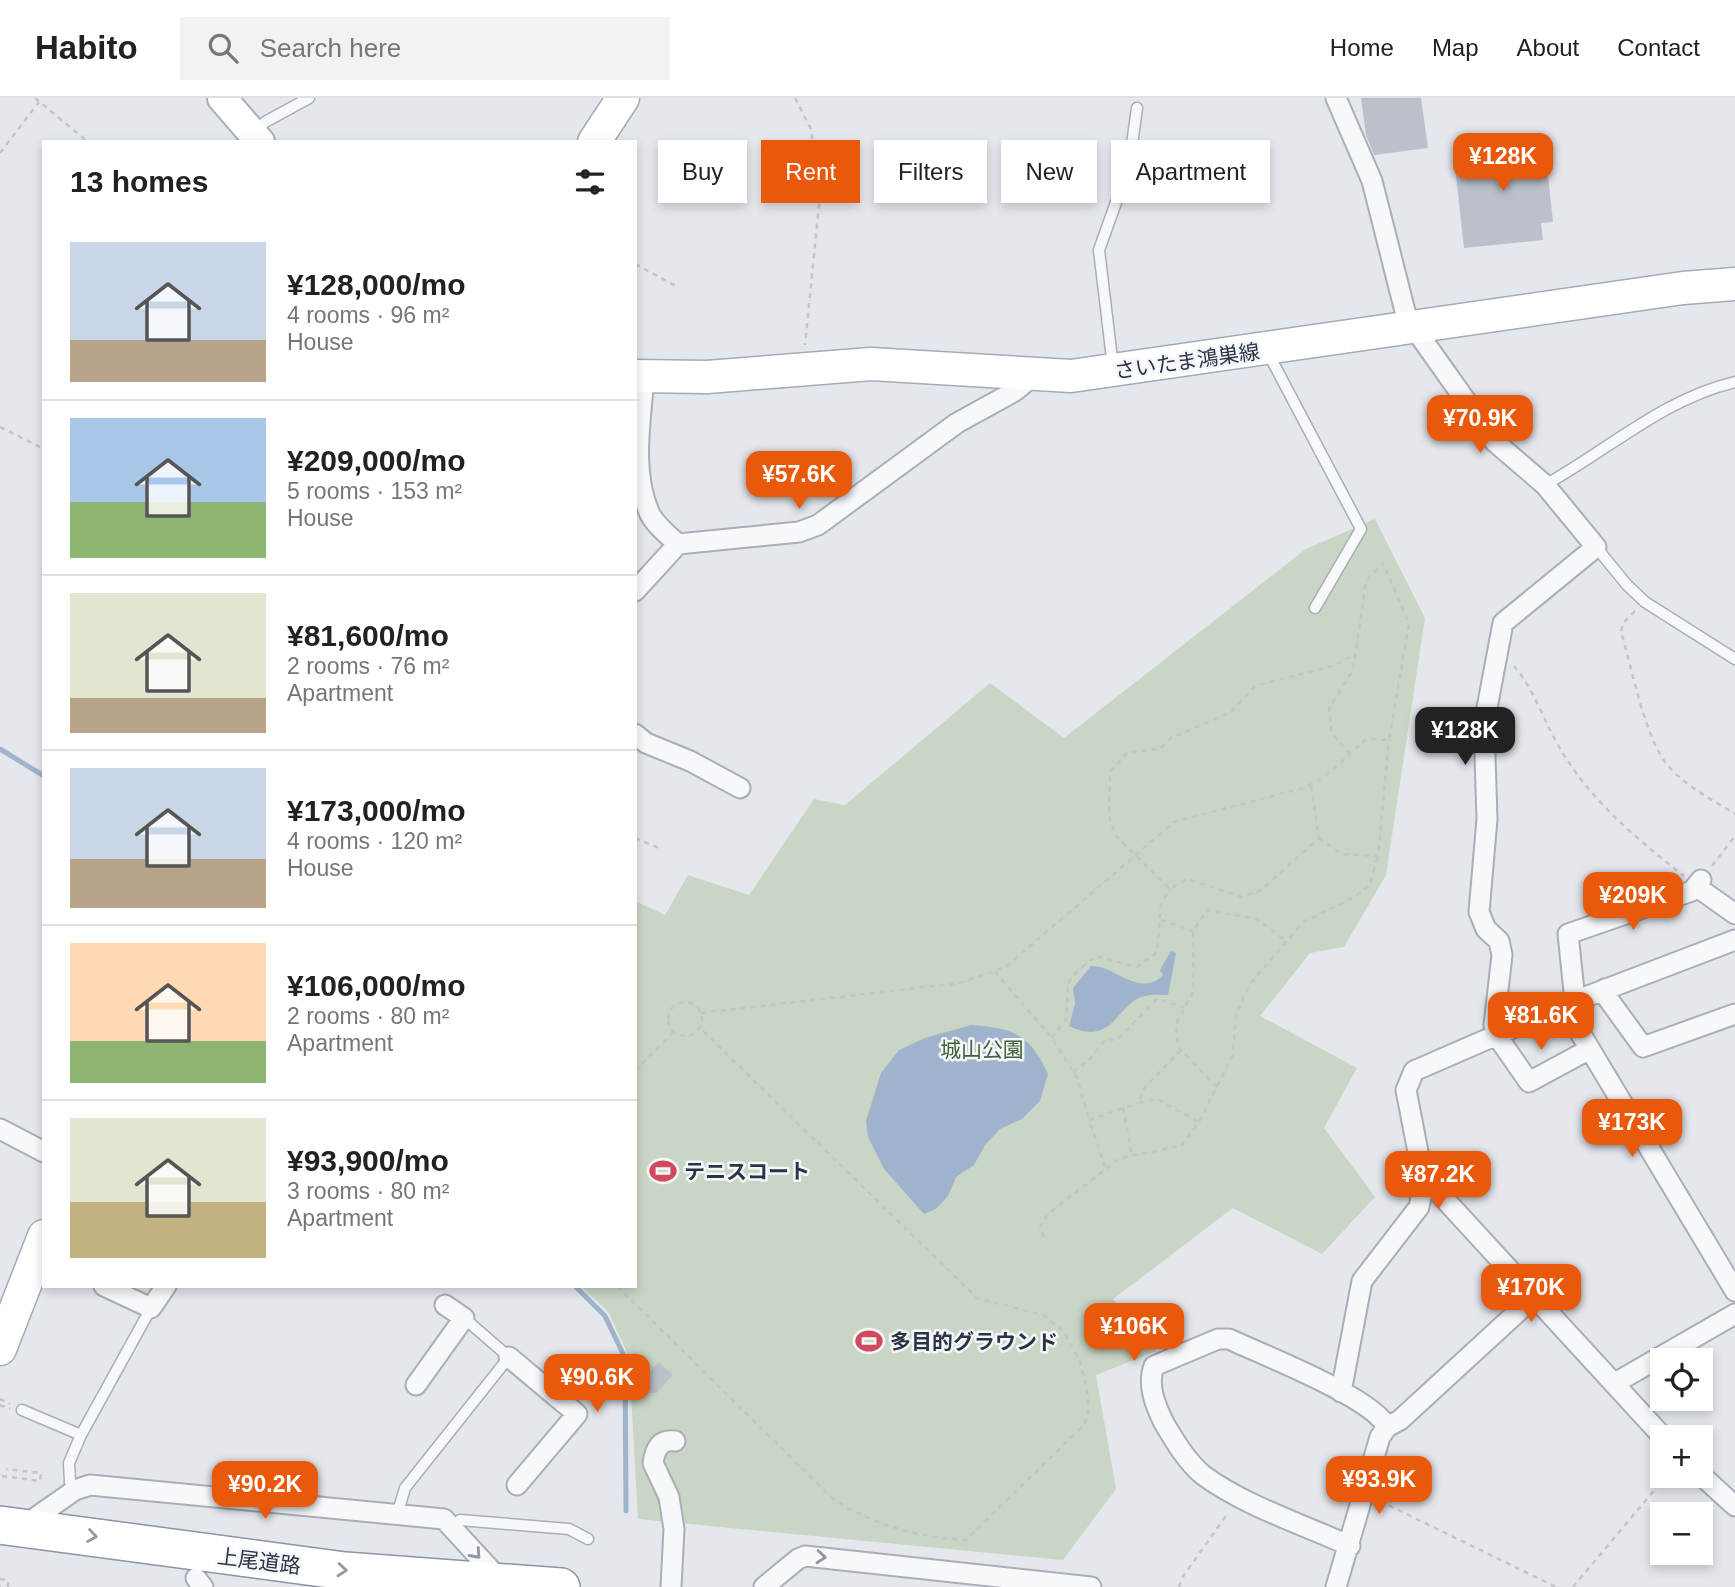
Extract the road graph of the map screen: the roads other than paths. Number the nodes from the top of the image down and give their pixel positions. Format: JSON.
{"nodes":[{"id":1,"x":222,"y":98,"type":"edge"},
{"id":2,"x":309,"y":98,"type":"edge"},
{"id":3,"x":623,"y":98,"type":"edge"},
{"id":4,"x":1336,"y":98,"type":"edge"},
{"id":5,"x":1137,"y":108,"type":"dead end"},
{"id":6,"x":256,"y":138,"type":"edge"},
{"id":7,"x":595,"y":140,"type":"edge"},
{"id":8,"x":1735,"y":284,"type":"edge"},
{"id":9,"x":1413,"y":327,"type":"junction"},
{"id":10,"x":1266,"y":349,"type":"junction"},
{"id":11,"x":1114,"y":372,"type":"junction"},
{"id":12,"x":640,"y":376,"type":"edge"},
{"id":13,"x":1033,"y":376,"type":"junction"},
{"id":14,"x":1735,"y":382,"type":"edge"},
{"id":15,"x":1545,"y":485,"type":"junction"},
{"id":16,"x":678,"y":544,"type":"junction"},
{"id":17,"x":1597,"y":547,"type":"junction"},
{"id":18,"x":637,"y":589,"type":"edge"},
{"id":19,"x":1315,"y":608,"type":"dead end"},
{"id":20,"x":1735,"y":659,"type":"edge"},
{"id":21,"x":637,"y":736,"type":"edge"},
{"id":22,"x":740,"y":788,"type":"dead end"},
{"id":23,"x":1735,"y":914,"type":"edge"},
{"id":24,"x":1735,"y":940,"type":"edge"},
{"id":25,"x":1605,"y":989,"type":"junction"},
{"id":26,"x":1569,"y":1003,"type":"junction"},
{"id":27,"x":1735,"y":1014,"type":"edge"},
{"id":28,"x":1497,"y":1037,"type":"junction"},
{"id":29,"x":1590,"y":1049,"type":"junction"},
{"id":30,"x":0,"y":1129,"type":"edge"},
{"id":31,"x":42,"y":1151,"type":"edge"},
{"id":32,"x":1424,"y":1183,"type":"junction"},
{"id":33,"x":41,"y":1250,"type":"edge"},
{"id":34,"x":108,"y":1288,"type":"edge"},
{"id":35,"x":165,"y":1288,"type":"edge"},
{"id":36,"x":1735,"y":1291,"type":"edge"},
{"id":37,"x":1534,"y":1297,"type":"junction"},
{"id":38,"x":445,"y":1305,"type":"dead end"},
{"id":39,"x":151,"y":1308,"type":"junction"},
{"id":40,"x":1735,"y":1314,"type":"edge"},
{"id":41,"x":464,"y":1318,"type":"junction"},
{"id":42,"x":0,"y":1349,"type":"edge"},
{"id":43,"x":509,"y":1357,"type":"junction"},
{"id":44,"x":1615,"y":1383,"type":"junction"},
{"id":45,"x":416,"y":1385,"type":"dead end"},
{"id":46,"x":1341,"y":1392,"type":"junction"},
{"id":47,"x":22,"y":1410,"type":"dead end"},
{"id":48,"x":1652,"y":1425,"type":"edge"},
{"id":49,"x":1387,"y":1427,"type":"junction"},
{"id":50,"x":81,"y":1435,"type":"junction"},
{"id":51,"x":676,"y":1441,"type":"dead end"},
{"id":52,"x":289,"y":1472,"type":"dead end"},
{"id":53,"x":517,"y":1485,"type":"dead end"},
{"id":54,"x":1713,"y":1486,"type":"edge"},
{"id":55,"x":75,"y":1490,"type":"junction"},
{"id":56,"x":283,"y":1502,"type":"junction"},
{"id":57,"x":1735,"y":1506,"type":"edge"},
{"id":58,"x":397,"y":1515,"type":"junction"},
{"id":59,"x":453,"y":1528,"type":"junction"},
{"id":60,"x":7,"y":1534,"type":"edge"},
{"id":61,"x":588,"y":1539,"type":"dead end"},
{"id":62,"x":1350,"y":1546,"type":"junction"},
{"id":63,"x":500,"y":1580,"type":"junction"},
{"id":64,"x":199,"y":1583,"type":"edge"},
{"id":65,"x":264,"y":1587,"type":"edge"},
{"id":66,"x":561,"y":1587,"type":"edge"},
{"id":67,"x":671,"y":1587,"type":"edge"},
{"id":68,"x":764,"y":1587,"type":"edge"},
{"id":69,"x":1091,"y":1587,"type":"edge"},
{"id":70,"x":1336,"y":1587,"type":"edge"}],
"edges":[{"from":1,"to":6,"type":"street"},
{"from":2,"to":6,"type":"lane"},
{"from":3,"to":7,"type":"main road"},
{"from":4,"to":9,"type":"street"},
{"from":5,"to":11,"type":"lane"},
{"from":8,"to":9,"type":"main road","name":"さいたま鴻巣線"},
{"from":9,"to":10,"type":"main road","name":"さいたま鴻巣線"},
{"from":9,"to":15,"type":"street"},
{"from":10,"to":11,"type":"main road","name":"さいたま鴻巣線"},
{"from":10,"to":19,"type":"lane"},
{"from":11,"to":13,"type":"main road","name":"さいたま鴻巣線"},
{"from":12,"to":13,"type":"main road","name":"さいたま鴻巣線"},
{"from":12,"to":16,"type":"street"},
{"from":13,"to":16,"type":"street"},
{"from":14,"to":15,"type":"lane"},
{"from":15,"to":17,"type":"street"},
{"from":16,"to":18,"type":"street"},
{"from":17,"to":20,"type":"lane"},
{"from":17,"to":28,"type":"street"},
{"from":21,"to":22,"type":"street"},
{"from":23,"to":26,"type":"street"},
{"from":24,"to":25,"type":"street"},
{"from":25,"to":26,"type":"street"},
{"from":25,"to":27,"type":"street"},
{"from":26,"to":28,"type":"street"},
{"from":26,"to":29,"type":"street"},
{"from":28,"to":29,"type":"street"},
{"from":28,"to":32,"type":"street"},
{"from":29,"to":36,"type":"street"},
{"from":30,"to":31,"type":"street"},
{"from":32,"to":37,"type":"street"},
{"from":32,"to":46,"type":"street"},
{"from":33,"to":42,"type":"main road"},
{"from":34,"to":39,"type":"street"},
{"from":35,"to":39,"type":"street"},
{"from":37,"to":44,"type":"street"},
{"from":37,"to":49,"type":"street"},
{"from":38,"to":41,"type":"street"},
{"from":39,"to":50,"type":"lane"},
{"from":40,"to":44,"type":"street"},
{"from":41,"to":43,"type":"lane"},
{"from":41,"to":45,"type":"street"},
{"from":43,"to":53,"type":"street"},
{"from":43,"to":58,"type":"lane"},
{"from":44,"to":48,"type":"street"},
{"from":46,"to":49,"type":"street"},
{"from":46,"to":62,"type":"street"},
{"from":47,"to":50,"type":"lane"},
{"from":49,"to":62,"type":"street"},
{"from":50,"to":55,"type":"lane"},
{"from":51,"to":67,"type":"street"},
{"from":52,"to":56,"type":"lane"},
{"from":54,"to":57,"type":"street"},
{"from":55,"to":56,"type":"street"},
{"from":55,"to":60,"type":"street"},
{"from":56,"to":58,"type":"street"},
{"from":58,"to":59,"type":"street"},
{"from":59,"to":61,"type":"lane"},
{"from":59,"to":63,"type":"street","one_way":true},
{"from":60,"to":63,"type":"highway","name":"上尾道路","one_way":true},
{"from":60,"to":64,"type":"highway","name":"上尾道路"},
{"from":62,"to":70,"type":"street"},
{"from":63,"to":66,"type":"highway","name":"上尾道路"},
{"from":64,"to":65,"type":"highway","name":"上尾道路"},
{"from":68,"to":69,"type":"street","one_way":true}]}
